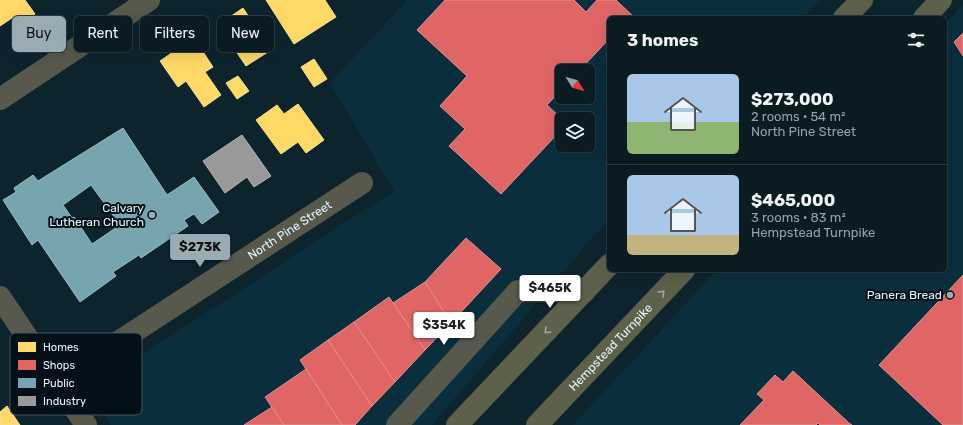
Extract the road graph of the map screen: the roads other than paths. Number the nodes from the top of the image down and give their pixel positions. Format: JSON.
{"nodes":[{"id":1,"x":149,"y":0,"type":"edge"},
{"id":2,"x":862,"y":0,"type":"edge"},
{"id":3,"x":941,"y":0,"type":"edge"},
{"id":4,"x":846,"y":16,"type":"edge"},
{"id":5,"x":926,"y":16,"type":"edge"},
{"id":6,"x":0,"y":99,"type":"edge"},
{"id":7,"x":362,"y":183,"type":"dead end"},
{"id":8,"x":607,"y":267,"type":"edge"},
{"id":9,"x":682,"y":272,"type":"edge"},
{"id":10,"x":584,"y":292,"type":"junction"},
{"id":11,"x":0,"y":297,"type":"edge"},
{"id":12,"x":24,"y":333,"type":"edge"},
{"id":13,"x":132,"y":333,"type":"edge"},
{"id":14,"x":79,"y":415,"type":"edge"},
{"id":15,"x":86,"y":425,"type":"edge"},
{"id":16,"x":397,"y":425,"type":"edge"},
{"id":17,"x":457,"y":425,"type":"edge"},
{"id":18,"x":538,"y":425,"type":"edge"}],
"edges":[{"from":1,"to":6,"type":"street"},
{"from":2,"to":4,"type":"main road"},
{"from":3,"to":5,"type":"main road"},
{"from":7,"to":13,"type":"street","name":"North Pine Street"},
{"from":8,"to":10,"type":"main road"},
{"from":18,"to":9,"type":"main road","name":"Hempstead Turnpike","one_way":true},
{"from":10,"to":16,"type":"street"},
{"from":10,"to":17,"type":"main road","one_way":true},
{"from":11,"to":12,"type":"street"},
{"from":14,"to":15,"type":"street"}]}
